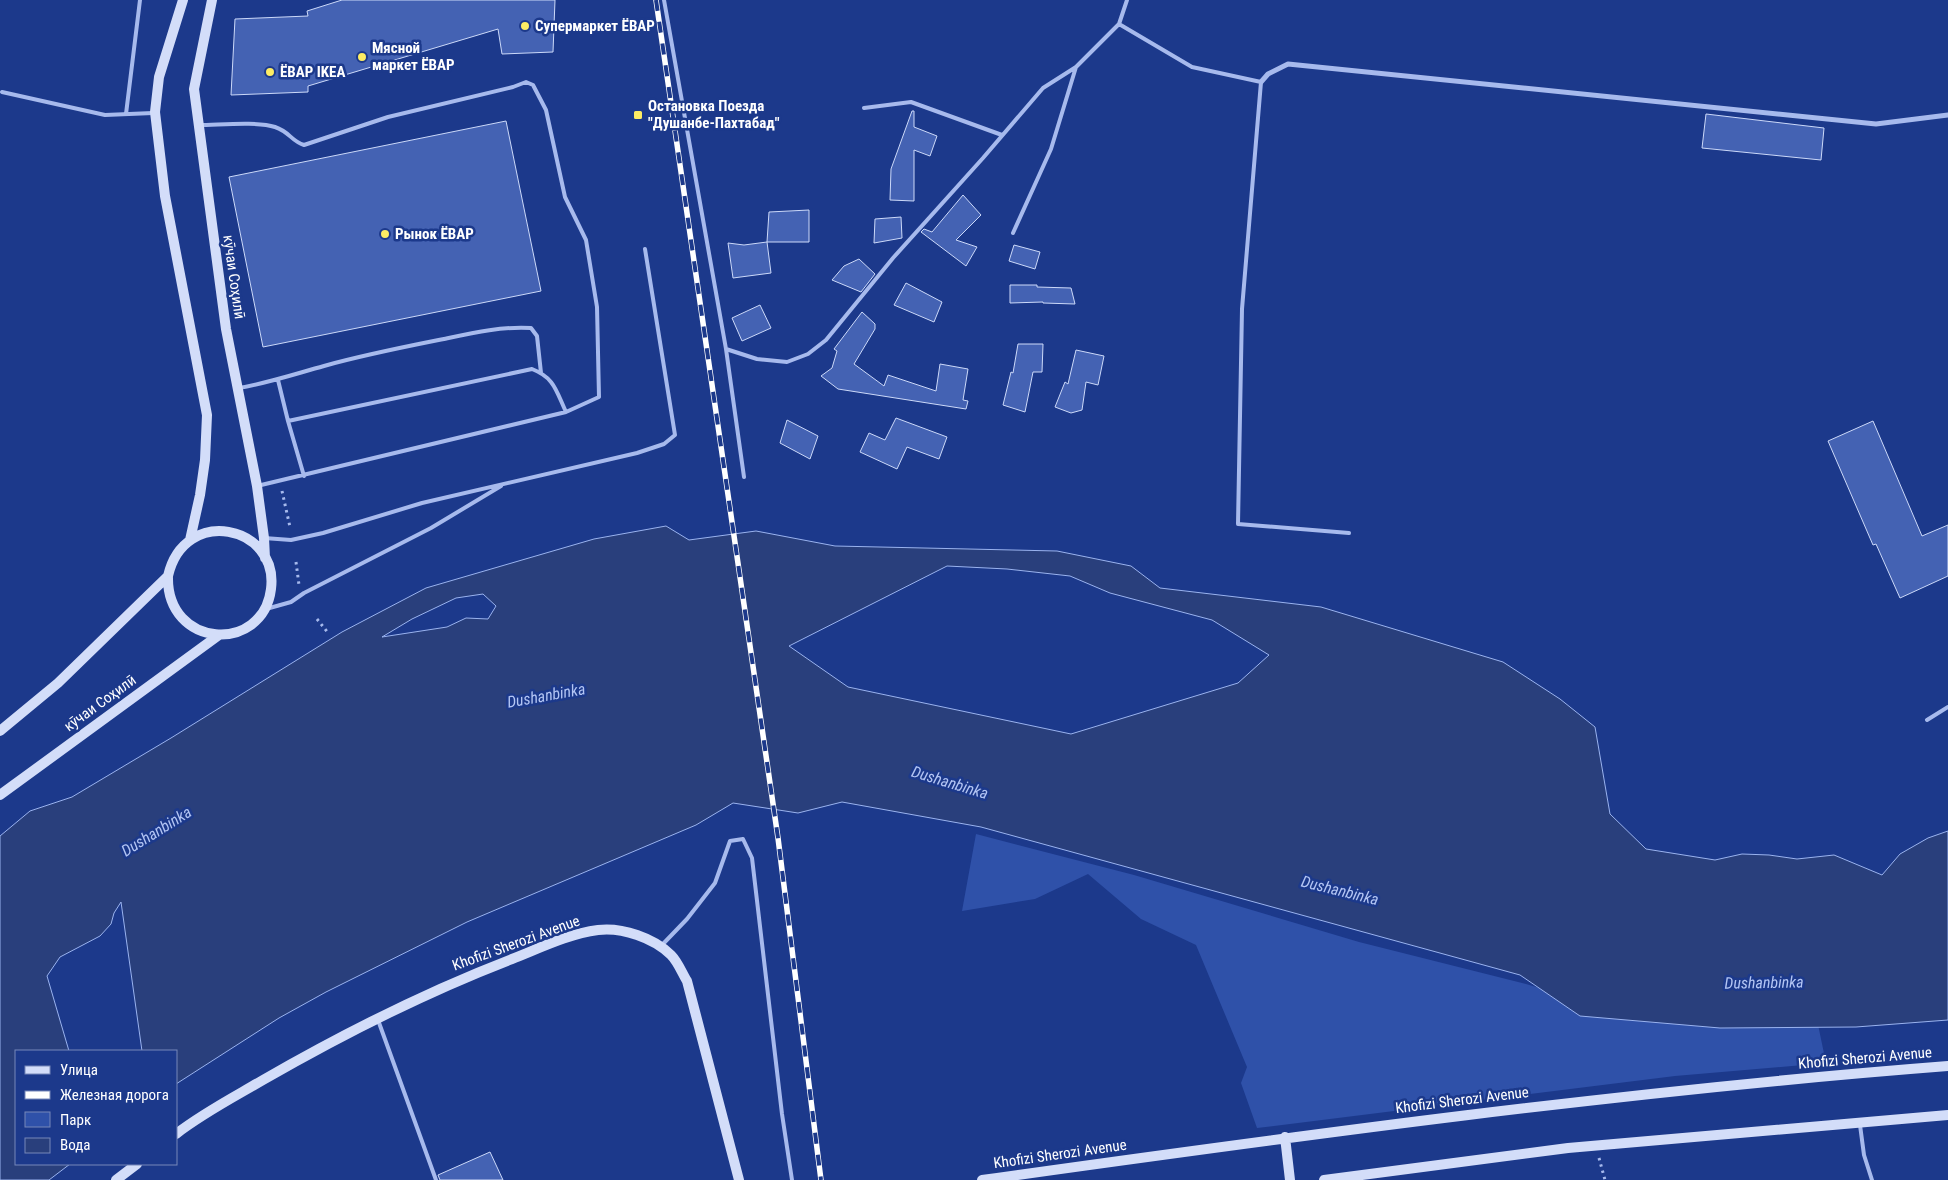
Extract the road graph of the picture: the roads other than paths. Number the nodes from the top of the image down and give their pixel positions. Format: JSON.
{"nodes":[{"id":1,"x":140,"y":0,"type":"edge"},
{"id":2,"x":183,"y":0,"type":"edge"},
{"id":3,"x":212,"y":0,"type":"edge"},
{"id":4,"x":664,"y":0,"type":"edge"},
{"id":5,"x":1127,"y":0,"type":"edge"},
{"id":6,"x":1120,"y":24,"type":"junction"},
{"id":7,"x":1076,"y":67,"type":"junction"},
{"id":8,"x":1261,"y":82,"type":"junction"},
{"id":9,"x":2,"y":92,"type":"dead end"},
{"id":10,"x":864,"y":108,"type":"dead end"},
{"id":11,"x":155,"y":112,"type":"junction"},
{"id":12,"x":126,"y":114,"type":"junction"},
{"id":13,"x":1948,"y":115,"type":"edge"},
{"id":14,"x":199,"y":125,"type":"junction"},
{"id":15,"x":1002,"y":135,"type":"junction"},
{"id":16,"x":1013,"y":233,"type":"dead end"},
{"id":17,"x":645,"y":249,"type":"dead end"},
{"id":18,"x":726,"y":349,"type":"junction"},
{"id":19,"x":540,"y":373,"type":"junction"},
{"id":20,"x":278,"y":380,"type":"junction"},
{"id":21,"x":239,"y":388,"type":"junction"},
{"id":22,"x":566,"y":412,"type":"junction"},
{"id":23,"x":288,"y":421,"type":"junction"},
{"id":24,"x":304,"y":476,"type":"junction"},
{"id":25,"x":744,"y":477,"type":"dead end"},
{"id":26,"x":505,"y":483,"type":"junction"},
{"id":27,"x":257,"y":486,"type":"junction"},
{"id":28,"x":1348,"y":533,"type":"dead end"},
{"id":29,"x":264,"y":538,"type":"junction"},
{"id":30,"x":190,"y":540,"type":"junction"},
{"id":31,"x":265,"y":558,"type":"junction"},
{"id":32,"x":168,"y":576,"type":"junction"},
{"id":33,"x":264,"y":610,"type":"junction"},
{"id":34,"x":219,"y":635,"type":"junction"},
{"id":35,"x":1948,"y":707,"type":"edge"},
{"id":36,"x":1927,"y":720,"type":"dead end"},
{"id":37,"x":0,"y":731,"type":"edge"},
{"id":38,"x":0,"y":795,"type":"edge"},
{"id":39,"x":660,"y":947,"type":"junction"},
{"id":40,"x":377,"y":1018,"type":"junction"},
{"id":41,"x":1948,"y":1066,"type":"edge"},
{"id":42,"x":1948,"y":1114,"type":"edge"},
{"id":43,"x":1860,"y":1123,"type":"junction"},
{"id":44,"x":178,"y":1132,"type":"edge"},
{"id":45,"x":1285,"y":1138,"type":"junction"},
{"id":46,"x":136,"y":1165,"type":"edge"},
{"id":47,"x":740,"y":1177,"type":"edge"},
{"id":48,"x":116,"y":1180,"type":"edge"},
{"id":49,"x":436,"y":1180,"type":"edge"},
{"id":50,"x":792,"y":1180,"type":"edge"},
{"id":51,"x":982,"y":1180,"type":"edge"},
{"id":52,"x":1290,"y":1180,"type":"edge"},
{"id":53,"x":1329,"y":1180,"type":"edge"},
{"id":54,"x":1872,"y":1180,"type":"edge"}],
"edges":[{"from":1,"to":12,"type":"lane"},
{"from":2,"to":11,"type":"main road"},
{"from":3,"to":14,"type":"main road","name":"кӯчаи Соҳилӣ"},
{"from":4,"to":18,"type":"lane"},
{"from":5,"to":6,"type":"lane"},
{"from":6,"to":7,"type":"lane"},
{"from":6,"to":8,"type":"lane"},
{"from":7,"to":15,"type":"lane"},
{"from":7,"to":16,"type":"lane"},
{"from":8,"to":13,"type":"street"},
{"from":8,"to":28,"type":"lane"},
{"from":9,"to":12,"type":"lane"},
{"from":10,"to":15,"type":"lane"},
{"from":11,"to":12,"type":"lane"},
{"from":11,"to":30,"type":"main road"},
{"from":14,"to":21,"type":"main road","name":"кӯчаи Соҳилӣ"},
{"from":14,"to":22,"type":"lane"},
{"from":15,"to":18,"type":"lane"},
{"from":17,"to":26,"type":"lane"},
{"from":18,"to":25,"type":"lane"},
{"from":19,"to":20,"type":"lane"},
{"from":19,"to":22,"type":"lane"},
{"from":19,"to":23,"type":"lane"},
{"from":20,"to":21,"type":"lane"},
{"from":20,"to":23,"type":"lane"},
{"from":21,"to":27,"type":"main road","name":"кӯчаи Соҳилӣ"},
{"from":22,"to":24,"type":"lane"},
{"from":23,"to":24,"type":"lane"},
{"from":24,"to":27,"type":"lane"},
{"from":26,"to":29,"type":"lane"},
{"from":26,"to":33,"type":"lane"},
{"from":27,"to":29,"type":"main road","name":"кӯчаи Соҳилӣ"},
{"from":29,"to":31,"type":"main road","name":"кӯчаи Соҳилӣ"},
{"from":30,"to":31,"type":"main road","name":"кӯчаи Соҳилӣ"},
{"from":30,"to":32,"type":"main road"},
{"from":31,"to":33,"type":"main road","name":"кӯчаи Соҳилӣ"},
{"from":32,"to":34,"type":"main road"},
{"from":32,"to":37,"type":"main road"},
{"from":33,"to":34,"type":"main road","name":"кӯчаи Соҳилӣ"},
{"from":34,"to":38,"type":"main road","name":"кӯчаи Соҳилӣ"},
{"from":35,"to":36,"type":"lane"},
{"from":39,"to":40,"type":"main road","name":"Khofizi Sherozi Avenue"},
{"from":39,"to":47,"type":"main road","name":"Khofizi Sherozi Avenue"},
{"from":39,"to":50,"type":"lane"},
{"from":40,"to":44,"type":"main road","name":"Khofizi Sherozi Avenue"},
{"from":40,"to":49,"type":"lane"},
{"from":41,"to":45,"type":"main road","name":"Khofizi Sherozi Avenue"},
{"from":42,"to":43,"type":"main road"},
{"from":43,"to":53,"type":"main road"},
{"from":43,"to":54,"type":"lane"},
{"from":45,"to":51,"type":"main road","name":"Khofizi Sherozi Avenue"},
{"from":45,"to":52,"type":"main road"},
{"from":46,"to":48,"type":"main road"}]}
